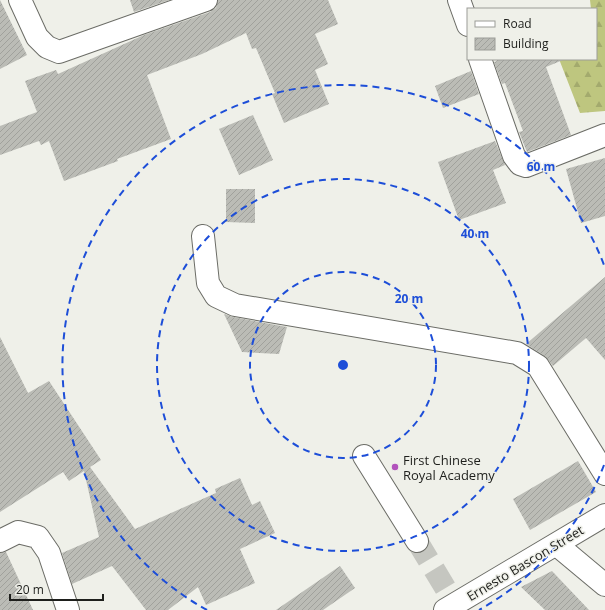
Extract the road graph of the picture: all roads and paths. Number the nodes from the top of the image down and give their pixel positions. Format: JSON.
{"nodes":[{"id":1,"x":20,"y":0,"type":"edge"},
{"id":2,"x":206,"y":0,"type":"edge"},
{"id":3,"x":459,"y":0,"type":"edge"},
{"id":4,"x":467,"y":22,"type":"edge"},
{"id":5,"x":480,"y":60,"type":"edge"},
{"id":6,"x":605,"y":135,"type":"edge"},
{"id":7,"x":203,"y":236,"type":"dead end"},
{"id":8,"x":364,"y":456,"type":"dead end"},
{"id":9,"x":605,"y":474,"type":"edge"},
{"id":10,"x":605,"y":515,"type":"edge"},
{"id":11,"x":0,"y":541,"type":"edge"},
{"id":12,"x":417,"y":541,"type":"tunnel mouth"},
{"id":13,"x":557,"y":544,"type":"junction"},
{"id":14,"x":605,"y":585,"type":"edge"},
{"id":15,"x":68,"y":610,"type":"edge"},
{"id":16,"x":445,"y":610,"type":"edge"}],
"edges":[{"from":1,"to":2,"type":"street"},
{"from":3,"to":4,"type":"street"},
{"from":5,"to":6,"type":"street"},
{"from":7,"to":9,"type":"street"},
{"from":8,"to":12,"type":"street"},
{"from":10,"to":13,"type":"street","name":"Ernesto Bascon Street"},
{"from":11,"to":15,"type":"street"},
{"from":13,"to":14,"type":"street"},
{"from":13,"to":16,"type":"street","name":"Ernesto Bascon Street"}]}
